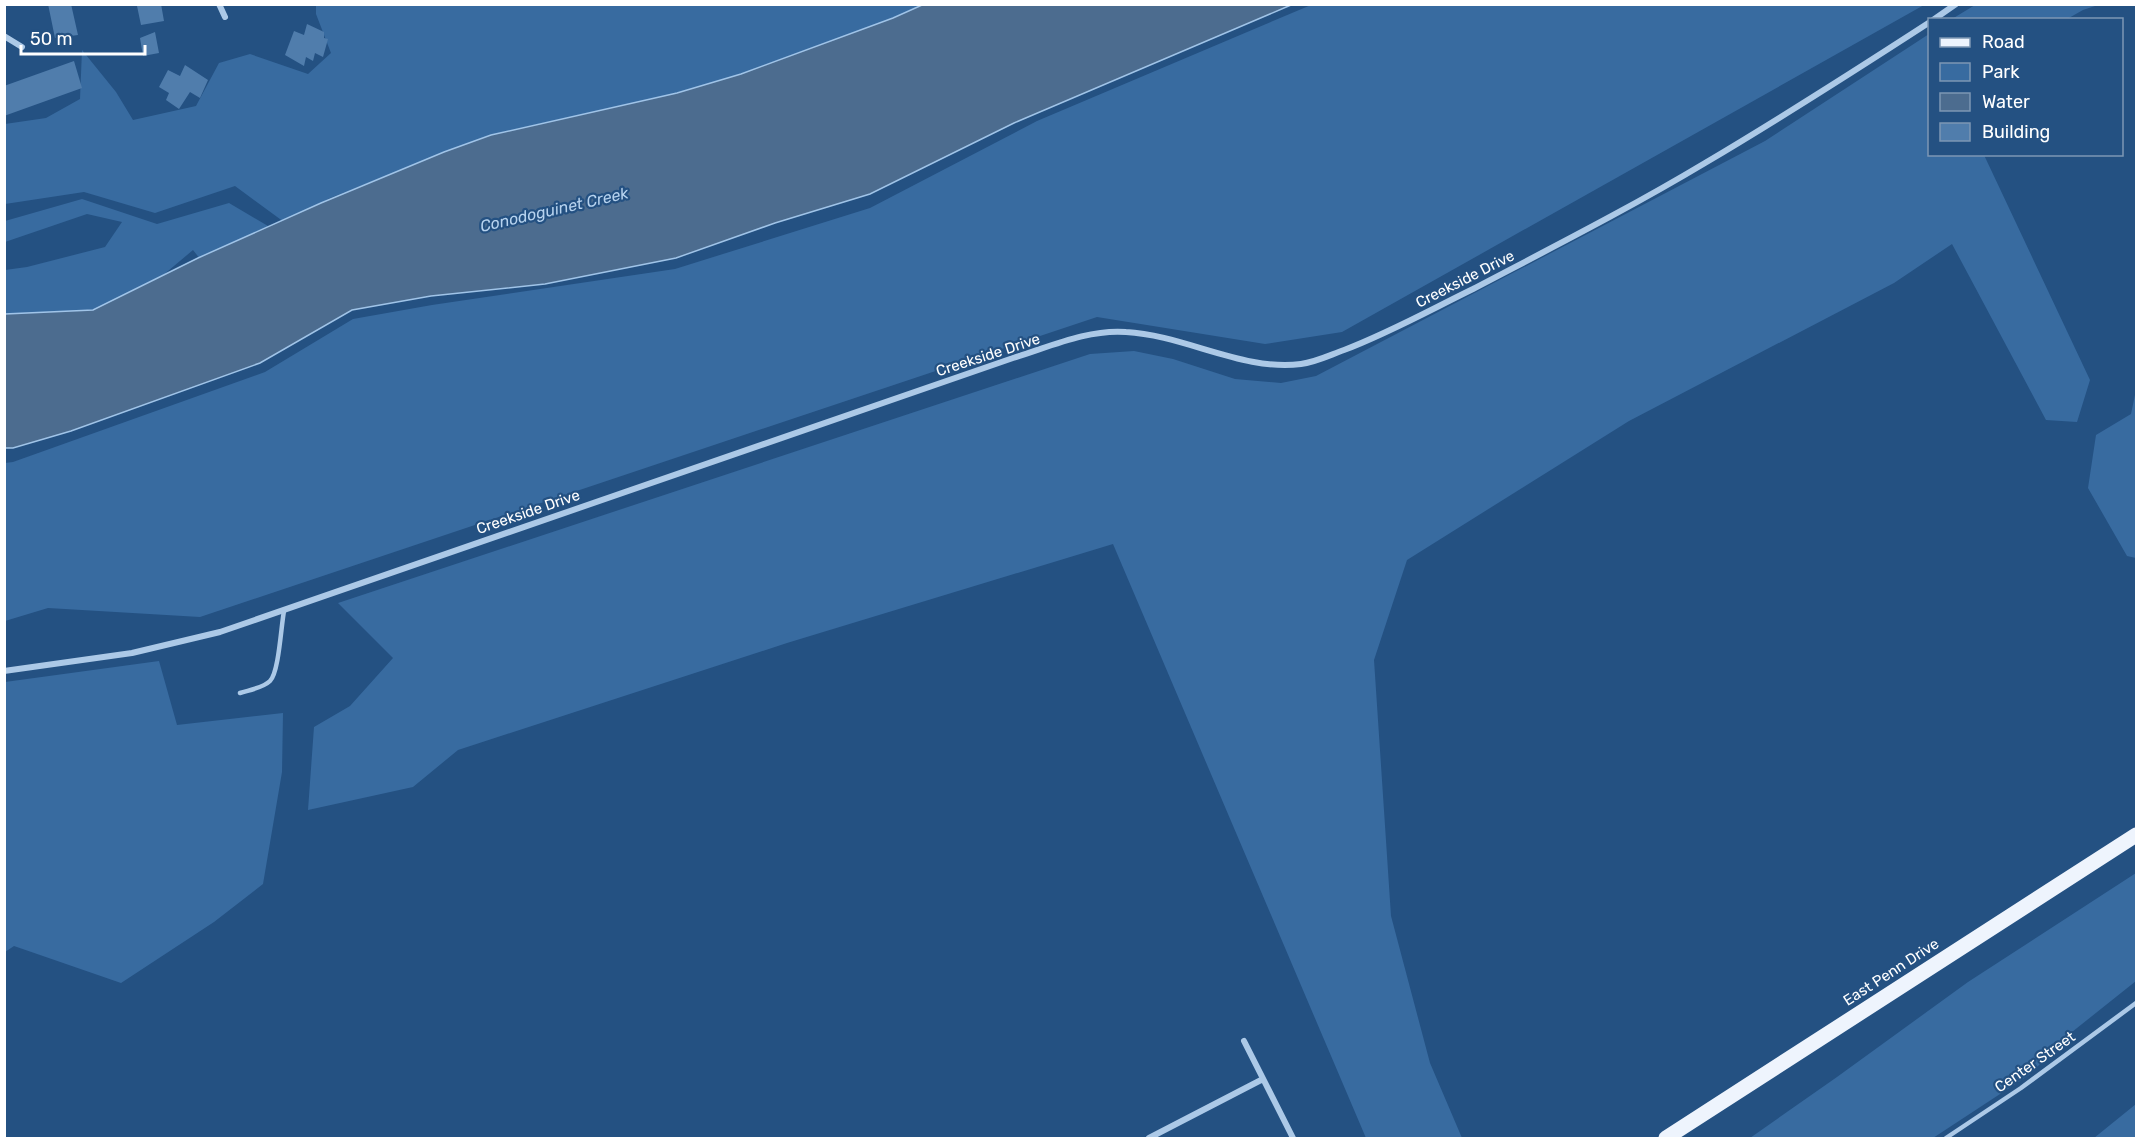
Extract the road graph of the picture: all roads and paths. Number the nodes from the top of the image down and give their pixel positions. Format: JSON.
{"nodes":[{"id":1,"x":219,"y":4,"type":"edge"},
{"id":2,"x":1956,"y":4,"type":"edge"},
{"id":3,"x":225,"y":17,"type":"dead end"},
{"id":4,"x":1936,"y":18,"type":"edge"},
{"id":5,"x":1928,"y":23,"type":"edge"},
{"id":6,"x":4,"y":36,"type":"edge"},
{"id":7,"x":22,"y":47,"type":"dead end"},
{"id":8,"x":284,"y":611,"type":"junction"},
{"id":9,"x":4,"y":671,"type":"edge"},
{"id":10,"x":240,"y":693,"type":"dead end"},
{"id":11,"x":2136,"y":835,"type":"edge"},
{"id":12,"x":2136,"y":1003,"type":"edge"},
{"id":13,"x":1244,"y":1041,"type":"dead end"},
{"id":14,"x":1263,"y":1079,"type":"junction"},
{"id":15,"x":1149,"y":1138,"type":"edge"},
{"id":16,"x":1293,"y":1138,"type":"edge"},
{"id":17,"x":1666,"y":1138,"type":"edge"},
{"id":18,"x":1946,"y":1138,"type":"edge"}],
"edges":[{"from":1,"to":3,"type":"street"},
{"from":2,"to":4,"type":"street"},
{"from":5,"to":8,"type":"street","name":"Creekside Drive"},
{"from":6,"to":7,"type":"street"},
{"from":8,"to":9,"type":"street","name":"Creekside Drive"},
{"from":8,"to":10,"type":"lane"},
{"from":11,"to":17,"type":"main road","name":"East Penn Drive"},
{"from":12,"to":18,"type":"lane","name":"Center Street"},
{"from":13,"to":14,"type":"street"},
{"from":14,"to":15,"type":"street"},
{"from":14,"to":16,"type":"street"}]}
